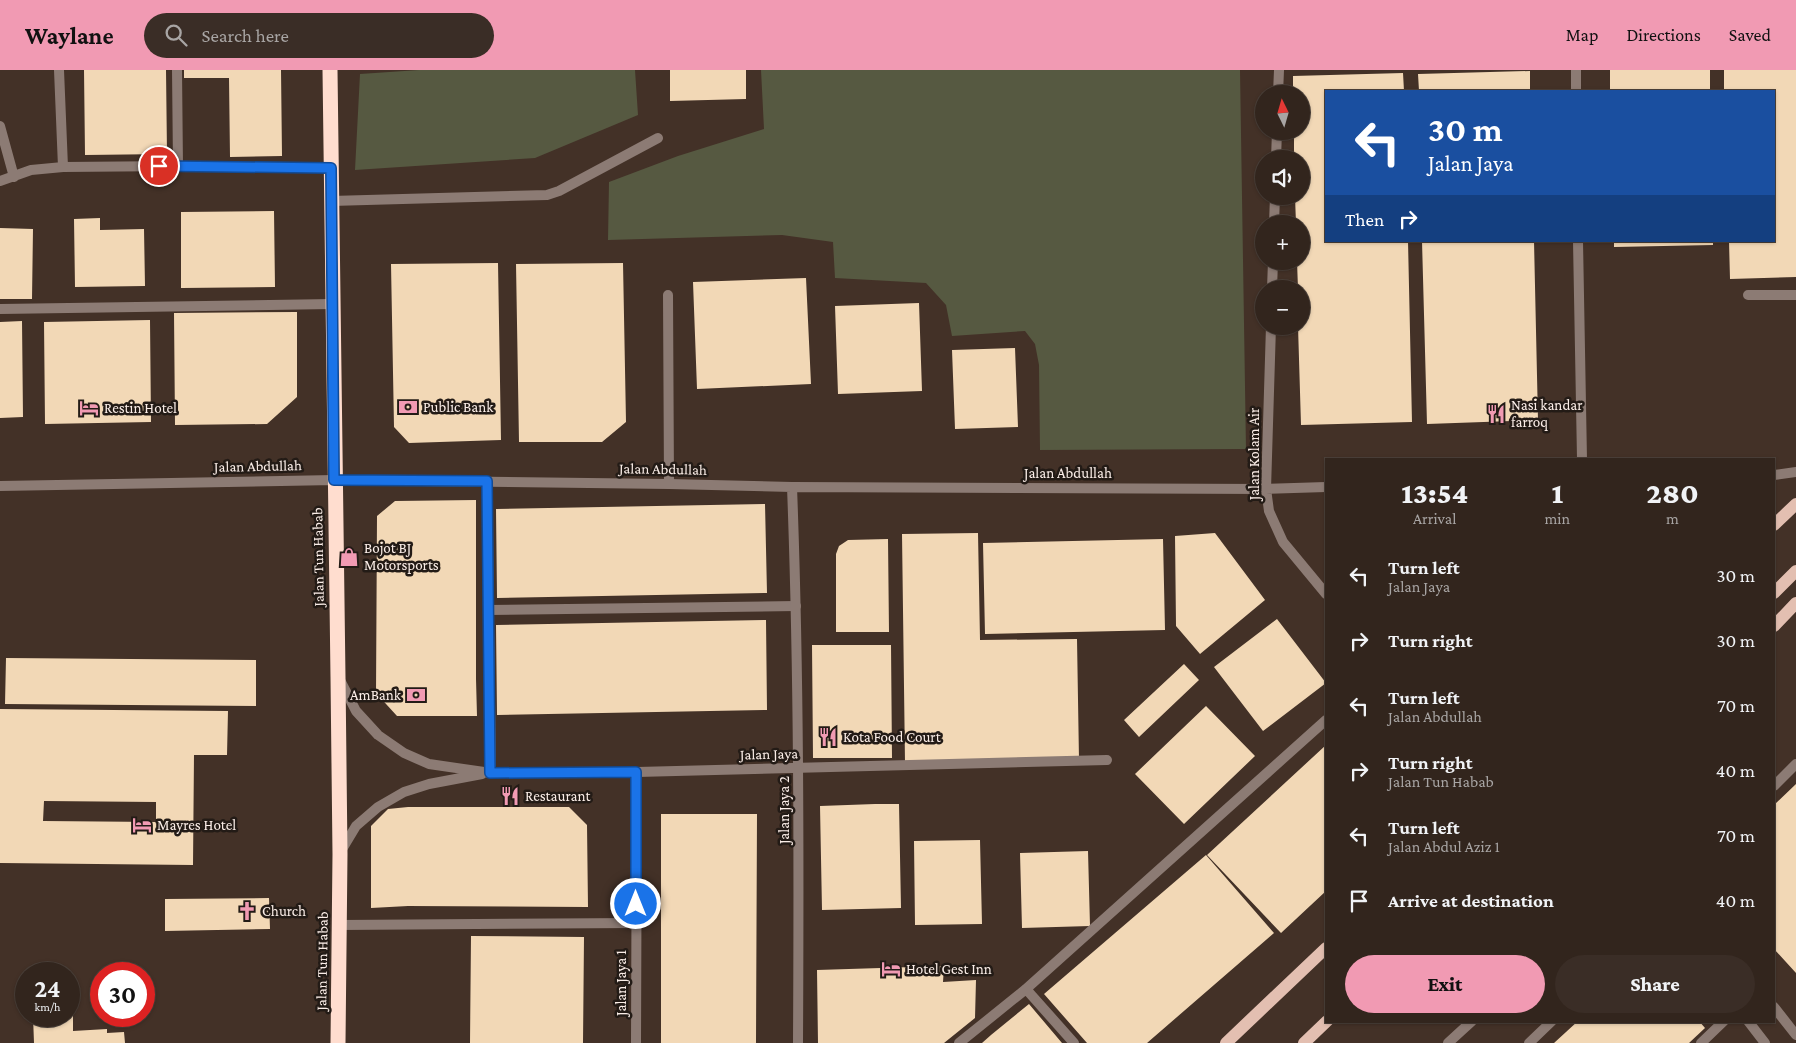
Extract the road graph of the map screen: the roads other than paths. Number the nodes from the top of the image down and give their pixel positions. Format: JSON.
{"nodes":[{"id":1,"x":59,"y":70,"type":"edge"},
{"id":2,"x":177,"y":70,"type":"edge"},
{"id":3,"x":330,"y":70,"type":"edge"},
{"id":4,"x":1279,"y":70,"type":"edge"},
{"id":5,"x":1576,"y":70,"type":"edge"},
{"id":6,"x":1278,"y":85,"type":"edge"},
{"id":7,"x":1576,"y":90,"type":"edge"},
{"id":8,"x":0,"y":126,"type":"edge"},
{"id":9,"x":658,"y":138,"type":"dead end"},
{"id":10,"x":63,"y":166,"type":"junction"},
{"id":11,"x":178,"y":166,"type":"junction"},
{"id":12,"x":331,"y":168,"type":"junction"},
{"id":13,"x":14,"y":177,"type":"junction"},
{"id":14,"x":0,"y":180,"type":"edge"},
{"id":15,"x":331,"y":201,"type":"junction"},
{"id":16,"x":1578,"y":242,"type":"edge"},
{"id":17,"x":668,"y":295,"type":"dead end"},
{"id":18,"x":1748,"y":295,"type":"dead end"},
{"id":19,"x":1796,"y":295,"type":"edge"},
{"id":20,"x":332,"y":304,"type":"junction"},
{"id":21,"x":0,"y":309,"type":"edge"},
{"id":22,"x":1271,"y":335,"type":"edge"},
{"id":23,"x":1582,"y":458,"type":"edge"},
{"id":24,"x":1796,"y":472,"type":"edge"},
{"id":25,"x":1775,"y":475,"type":"edge"},
{"id":26,"x":334,"y":480,"type":"junction"},
{"id":27,"x":487,"y":481,"type":"junction"},
{"id":28,"x":668,"y":484,"type":"junction"},
{"id":29,"x":0,"y":486,"type":"edge"},
{"id":30,"x":792,"y":487,"type":"junction"},
{"id":31,"x":1325,"y":487,"type":"edge"},
{"id":32,"x":1266,"y":489,"type":"junction"},
{"id":33,"x":1796,"y":504,"type":"edge"},
{"id":34,"x":1775,"y":524,"type":"edge"},
{"id":35,"x":1796,"y":571,"type":"edge"},
{"id":36,"x":1775,"y":592,"type":"edge"},
{"id":37,"x":1325,"y":593,"type":"edge"},
{"id":38,"x":1796,"y":604,"type":"edge"},
{"id":39,"x":796,"y":606,"type":"junction"},
{"id":40,"x":488,"y":610,"type":"junction"},
{"id":41,"x":1775,"y":625,"type":"edge"},
{"id":42,"x":338,"y":677,"type":"junction"},
{"id":43,"x":1325,"y":721,"type":"edge"},
{"id":44,"x":1108,"y":760,"type":"dead end"},
{"id":45,"x":1796,"y":764,"type":"edge"},
{"id":46,"x":799,"y":768,"type":"junction"},
{"id":47,"x":636,"y":772,"type":"junction"},
{"id":48,"x":490,"y":773,"type":"junction"},
{"id":49,"x":1775,"y":785,"type":"edge"},
{"id":50,"x":340,"y":854,"type":"junction"},
{"id":51,"x":636,"y":924,"type":"junction"},
{"id":52,"x":340,"y":925,"type":"junction"},
{"id":53,"x":1325,"y":949,"type":"edge"},
{"id":54,"x":1026,"y":989,"type":"junction"},
{"id":55,"x":1775,"y":1008,"type":"edge"},
{"id":56,"x":1325,"y":1023,"type":"edge"},
{"id":57,"x":1470,"y":1023,"type":"edge"},
{"id":58,"x":1550,"y":1023,"type":"edge"},
{"id":59,"x":1722,"y":1023,"type":"edge"},
{"id":60,"x":1750,"y":1023,"type":"edge"},
{"id":61,"x":1796,"y":1035,"type":"edge"},
{"id":62,"x":338,"y":1043,"type":"edge"},
{"id":63,"x":636,"y":1043,"type":"edge"},
{"id":64,"x":798,"y":1043,"type":"edge"},
{"id":65,"x":959,"y":1043,"type":"edge"},
{"id":66,"x":1074,"y":1043,"type":"edge"},
{"id":67,"x":1226,"y":1043,"type":"edge"},
{"id":68,"x":1304,"y":1043,"type":"edge"},
{"id":69,"x":1448,"y":1043,"type":"edge"},
{"id":70,"x":1529,"y":1043,"type":"edge"},
{"id":71,"x":1701,"y":1043,"type":"edge"},
{"id":72,"x":1766,"y":1043,"type":"edge"}],
"edges":[{"from":1,"to":10,"type":"street"},
{"from":2,"to":11,"type":"street"},
{"from":3,"to":12,"type":"highway","name":"Jalan Tun Habab"},
{"from":4,"to":6,"type":"street"},
{"from":5,"to":7,"type":"street"},
{"from":8,"to":13,"type":"street"},
{"from":9,"to":15,"type":"street"},
{"from":10,"to":11,"type":"street"},
{"from":10,"to":13,"type":"street"},
{"from":11,"to":12,"type":"street"},
{"from":12,"to":15,"type":"highway","name":"Jalan Tun Habab"},
{"from":13,"to":14,"type":"street"},
{"from":15,"to":20,"type":"highway","name":"Jalan Tun Habab"},
{"from":16,"to":23,"type":"street"},
{"from":17,"to":28,"type":"street"},
{"from":18,"to":19,"type":"street"},
{"from":20,"to":21,"type":"street"},
{"from":20,"to":26,"type":"highway","name":"Jalan Tun Habab"},
{"from":22,"to":32,"type":"street","name":"Jalan Kolam Air"},
{"from":24,"to":25,"type":"street"},
{"from":26,"to":27,"type":"street","name":"Jalan Abdullah"},
{"from":26,"to":29,"type":"street","name":"Jalan Abdullah"},
{"from":26,"to":42,"type":"highway","name":"Jalan Tun Habab"},
{"from":27,"to":28,"type":"street","name":"Jalan Abdullah"},
{"from":27,"to":40,"type":"street"},
{"from":28,"to":30,"type":"street","name":"Jalan Abdullah"},
{"from":30,"to":32,"type":"street","name":"Jalan Abdullah"},
{"from":30,"to":39,"type":"street","name":"Jalan Jaya 2"},
{"from":31,"to":32,"type":"street","name":"Jalan Abdullah"},
{"from":32,"to":37,"type":"street","name":"Jalan Kolam Air"},
{"from":33,"to":34,"type":"main road"},
{"from":35,"to":36,"type":"main road"},
{"from":38,"to":41,"type":"main road"},
{"from":39,"to":40,"type":"street"},
{"from":39,"to":46,"type":"street","name":"Jalan Jaya 2"},
{"from":40,"to":48,"type":"street"},
{"from":42,"to":48,"type":"street","name":"Jalan Jaya"},
{"from":42,"to":50,"type":"highway","name":"Jalan Tun Habab"},
{"from":43,"to":54,"type":"street"},
{"from":44,"to":46,"type":"street","name":"Jalan Jaya"},
{"from":45,"to":49,"type":"street"},
{"from":46,"to":47,"type":"street","name":"Jalan Jaya"},
{"from":46,"to":64,"type":"street","name":"Jalan Jaya 2"},
{"from":47,"to":48,"type":"street","name":"Jalan Jaya"},
{"from":47,"to":51,"type":"street","name":"Jalan Jaya 1"},
{"from":48,"to":50,"type":"street","name":"Jalan Jaya"},
{"from":50,"to":52,"type":"highway","name":"Jalan Tun Habab"},
{"from":51,"to":52,"type":"street"},
{"from":51,"to":63,"type":"street","name":"Jalan Jaya 1"},
{"from":52,"to":62,"type":"highway","name":"Jalan Tun Habab"},
{"from":53,"to":67,"type":"main road"},
{"from":54,"to":65,"type":"street"},
{"from":54,"to":66,"type":"street"},
{"from":55,"to":61,"type":"street"},
{"from":56,"to":68,"type":"main road"},
{"from":57,"to":69,"type":"street"},
{"from":58,"to":70,"type":"street"},
{"from":59,"to":71,"type":"street"},
{"from":60,"to":72,"type":"street"}]}
